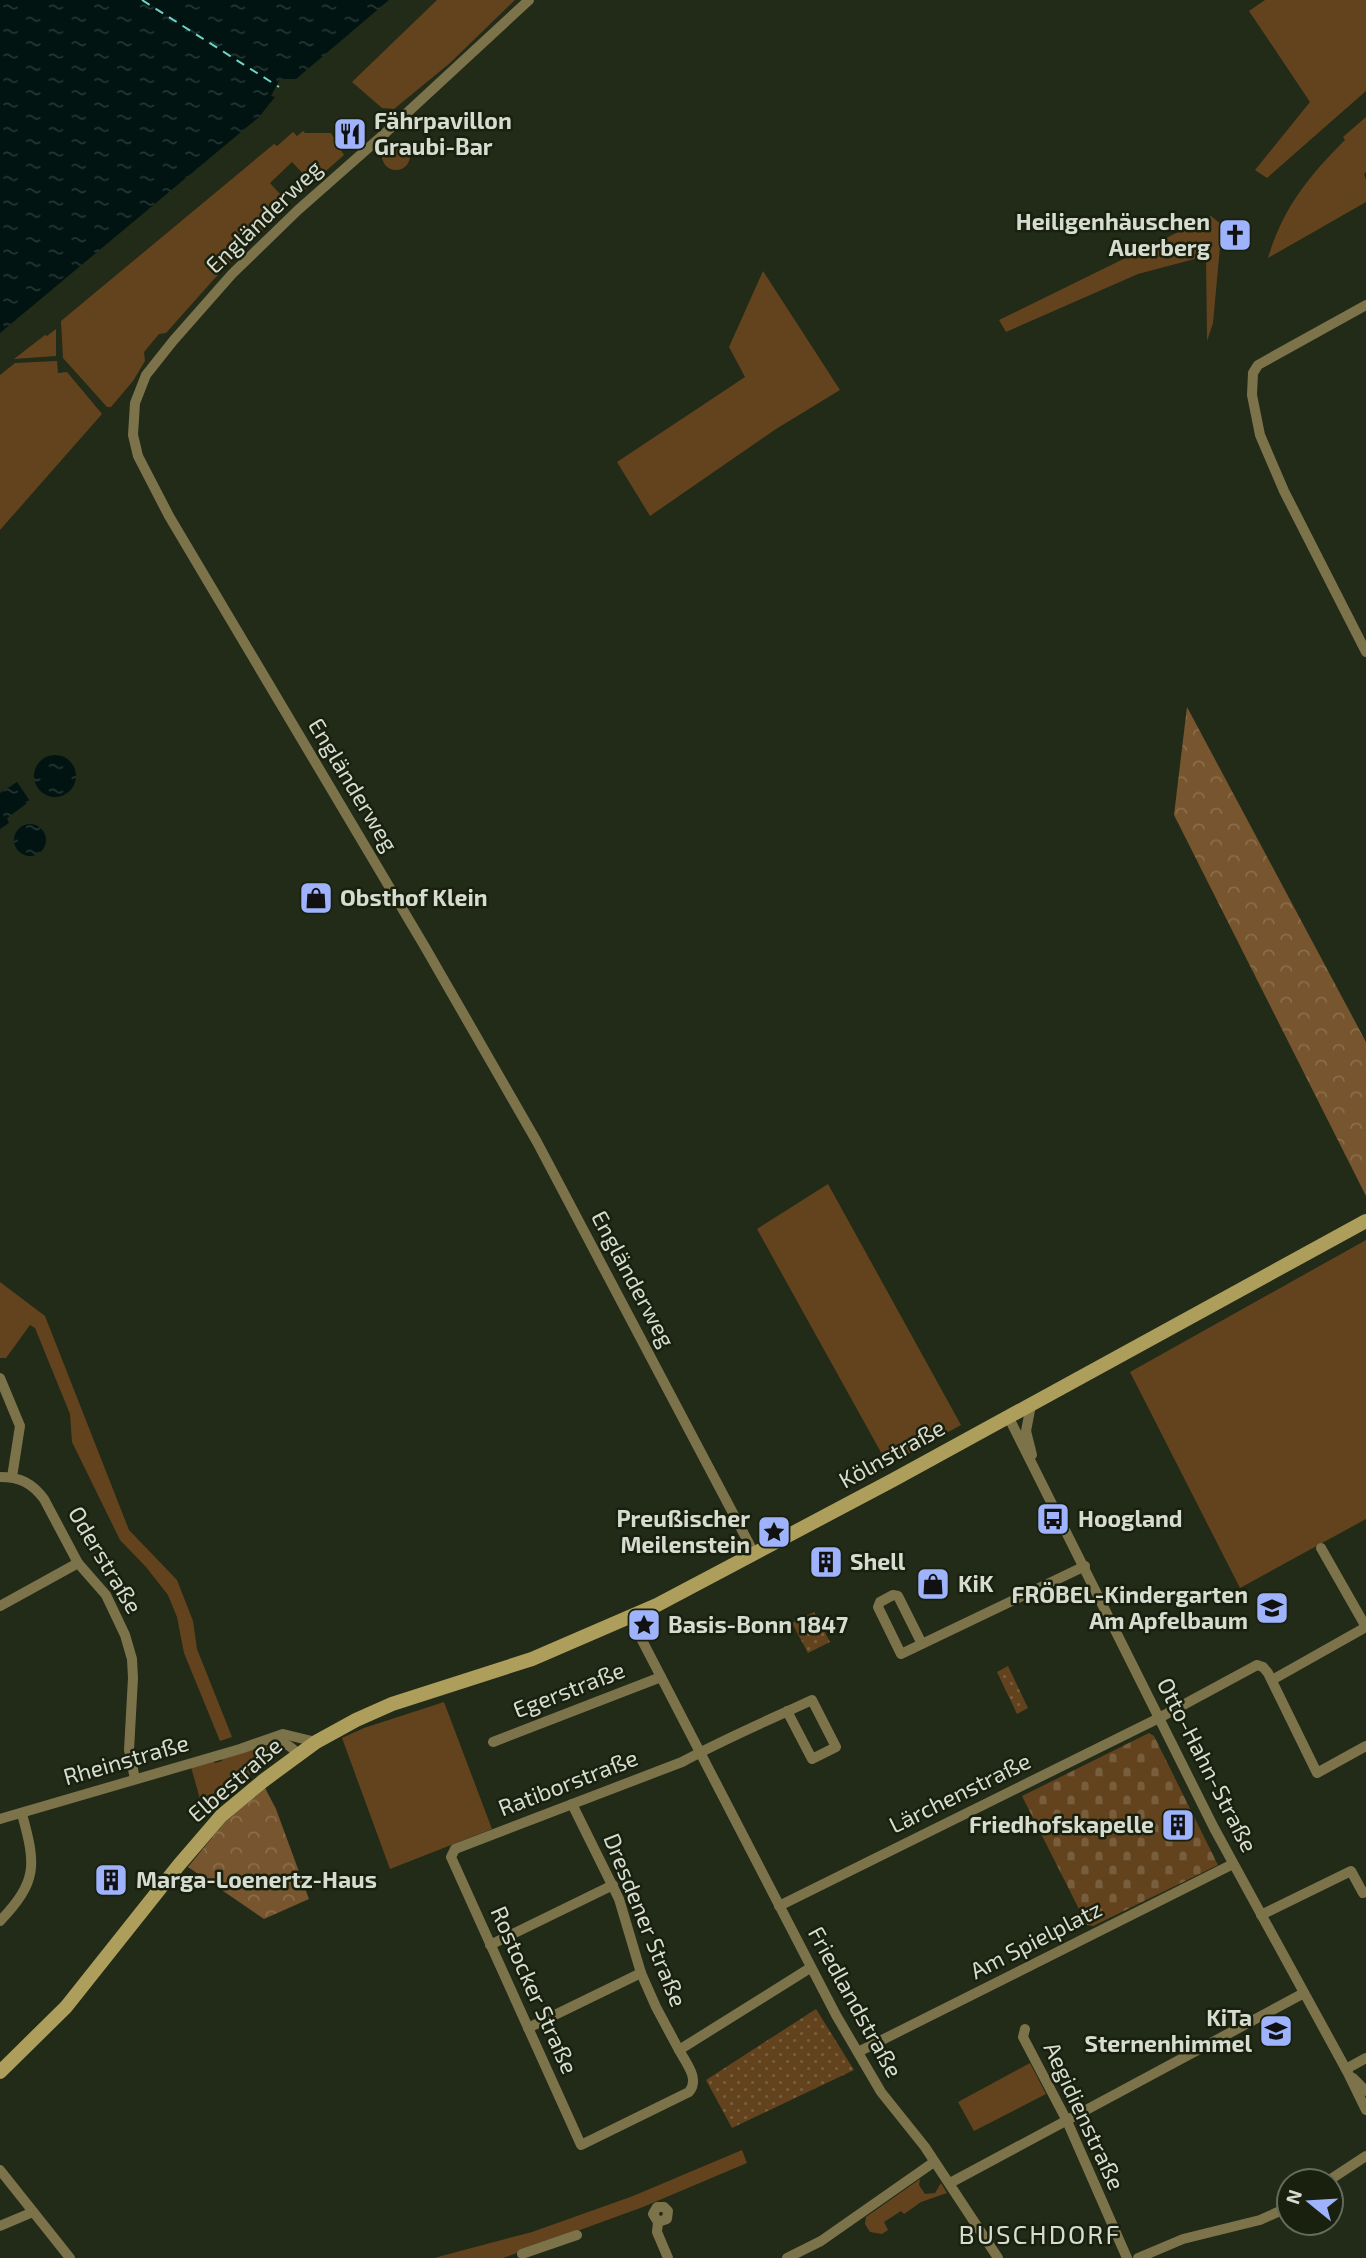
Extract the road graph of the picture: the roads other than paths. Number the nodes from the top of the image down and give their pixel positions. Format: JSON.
{"nodes":[{"id":1,"x":528,"y":0,"type":"edge"},
{"id":2,"x":1366,"y":305,"type":"edge"},
{"id":3,"x":1366,"y":652,"type":"edge"},
{"id":4,"x":1366,"y":1221,"type":"edge"},
{"id":5,"x":0,"y":1378,"type":"edge"},
{"id":6,"x":1031,"y":1405,"type":"junction"},
{"id":7,"x":1008,"y":1416,"type":"junction"},
{"id":8,"x":1037,"y":1472,"type":"junction"},
{"id":9,"x":6,"y":1477,"type":"edge"},
{"id":10,"x":1321,"y":1548,"type":"dead end"},
{"id":11,"x":754,"y":1553,"type":"junction"},
{"id":12,"x":78,"y":1563,"type":"junction"},
{"id":13,"x":1085,"y":1566,"type":"junction"},
{"id":14,"x":0,"y":1606,"type":"edge"},
{"id":15,"x":630,"y":1617,"type":"junction"},
{"id":16,"x":1366,"y":1627,"type":"edge"},
{"id":17,"x":922,"y":1644,"type":"junction"},
{"id":18,"x":661,"y":1677,"type":"junction"},
{"id":19,"x":1272,"y":1679,"type":"junction"},
{"id":20,"x":424,"y":1694,"type":"joint"},
{"id":21,"x":787,"y":1711,"type":"junction"},
{"id":22,"x":1159,"y":1718,"type":"junction"},
{"id":23,"x":263,"y":1741,"type":"junction"},
{"id":24,"x":316,"y":1742,"type":"junction"},
{"id":25,"x":493,"y":1742,"type":"dead end"},
{"id":26,"x":1366,"y":1746,"type":"edge"},
{"id":27,"x":700,"y":1752,"type":"junction"},
{"id":28,"x":298,"y":1754,"type":"junction"},
{"id":29,"x":135,"y":1779,"type":"junction"},
{"id":30,"x":572,"y":1804,"type":"junction"},
{"id":31,"x":22,"y":1814,"type":"junction"},
{"id":32,"x":0,"y":1819,"type":"edge"},
{"id":33,"x":452,"y":1852,"type":"joint"},
{"id":34,"x":1233,"y":1864,"type":"junction"},
{"id":35,"x":613,"y":1885,"type":"junction"},
{"id":36,"x":1366,"y":1892,"type":"edge"},
{"id":37,"x":779,"y":1906,"type":"junction"},
{"id":38,"x":1261,"y":1915,"type":"junction"},
{"id":39,"x":0,"y":1921,"type":"edge"},
{"id":40,"x":490,"y":1945,"type":"junction"},
{"id":41,"x":810,"y":1968,"type":"junction"},
{"id":42,"x":641,"y":1973,"type":"junction"},
{"id":43,"x":1304,"y":1993,"type":"junction"},
{"id":44,"x":528,"y":2028,"type":"junction"},
{"id":45,"x":1025,"y":2029,"type":"dead end"},
{"id":46,"x":679,"y":2050,"type":"junction"},
{"id":47,"x":858,"y":2052,"type":"junction"},
{"id":48,"x":1366,"y":2058,"type":"edge"},
{"id":49,"x":1347,"y":2071,"type":"junction"},
{"id":50,"x":0,"y":2072,"type":"edge"},
{"id":51,"x":1366,"y":2091,"type":"edge"},
{"id":52,"x":1366,"y":2110,"type":"edge"},
{"id":53,"x":1067,"y":2121,"type":"junction"},
{"id":54,"x":581,"y":2145,"type":"joint"},
{"id":55,"x":1366,"y":2156,"type":"edge"},
{"id":56,"x":934,"y":2162,"type":"junction"},
{"id":57,"x":0,"y":2170,"type":"edge"},
{"id":58,"x":1345,"y":2170,"type":"edge"},
{"id":59,"x":950,"y":2183,"type":"junction"},
{"id":60,"x":33,"y":2212,"type":"junction"},
{"id":61,"x":1275,"y":2214,"type":"edge"},
{"id":62,"x":658,"y":2222,"type":"dead end"},
{"id":63,"x":0,"y":2226,"type":"edge"},
{"id":64,"x":577,"y":2235,"type":"dead end"},
{"id":65,"x":529,"y":2254,"type":"edge"},
{"id":66,"x":70,"y":2258,"type":"edge"},
{"id":67,"x":667,"y":2258,"type":"edge"},
{"id":68,"x":787,"y":2258,"type":"edge"},
{"id":69,"x":998,"y":2258,"type":"edge"},
{"id":70,"x":1127,"y":2258,"type":"edge"},
{"id":71,"x":1138,"y":2258,"type":"edge"}],
"edges":[{"from":1,"to":11,"type":"street","name":"Engländerweg"},
{"from":2,"to":3,"type":"street"},
{"from":4,"to":6,"type":"main road","name":"Kölnstraße"},
{"from":5,"to":9,"type":"street"},
{"from":6,"to":7,"type":"main road","name":"Kölnstraße"},
{"from":6,"to":8,"type":"street","name":"Otto-Hahn-Straße"},
{"from":7,"to":8,"type":"street","name":"Otto-Hahn-Straße"},
{"from":7,"to":11,"type":"main road","name":"Kölnstraße"},
{"from":8,"to":13,"type":"street","name":"Otto-Hahn-Straße"},
{"from":9,"to":12,"type":"street","name":"Oderstraße"},
{"from":10,"to":16,"type":"street"},
{"from":11,"to":15,"type":"main road","name":"Kölnstraße"},
{"from":12,"to":14,"type":"street"},
{"from":12,"to":29,"type":"street","name":"Oderstraße"},
{"from":13,"to":17,"type":"street"},
{"from":13,"to":22,"type":"street","name":"Otto-Hahn-Straße"},
{"from":15,"to":18,"type":"street","name":"Friedlandstraße"},
{"from":15,"to":20,"type":"main road","name":"Kölnstraße"},
{"from":16,"to":19,"type":"street"},
{"from":17,"to":17,"type":"street"},
{"from":18,"to":25,"type":"street","name":"Egerstraße"},
{"from":18,"to":27,"type":"street","name":"Friedlandstraße"},
{"from":19,"to":22,"type":"street","name":"Lärchenstraße"},
{"from":19,"to":26,"type":"street"},
{"from":20,"to":24,"type":"main road","name":"Elbestraße"},
{"from":21,"to":21,"type":"street"},
{"from":21,"to":27,"type":"street"},
{"from":22,"to":34,"type":"street","name":"Otto-Hahn-Straße"},
{"from":22,"to":37,"type":"street","name":"Lärchenstraße"},
{"from":23,"to":24,"type":"street","name":"Rheinstraße"},
{"from":23,"to":28,"type":"street"},
{"from":23,"to":29,"type":"street","name":"Rheinstraße"},
{"from":24,"to":28,"type":"main road","name":"Elbestraße"},
{"from":27,"to":30,"type":"street","name":"Ratiborstraße"},
{"from":27,"to":37,"type":"street","name":"Friedlandstraße"},
{"from":28,"to":50,"type":"main road","name":"Elbestraße"},
{"from":29,"to":31,"type":"street","name":"Rheinstraße"},
{"from":30,"to":33,"type":"street","name":"Ratiborstraße"},
{"from":30,"to":35,"type":"street","name":"Dresdener Straße"},
{"from":31,"to":32,"type":"street","name":"Rheinstraße"},
{"from":31,"to":39,"type":"street"},
{"from":33,"to":40,"type":"street","name":"Rostocker Straße"},
{"from":34,"to":38,"type":"street","name":"Otto-Hahn-Straße"},
{"from":34,"to":47,"type":"street","name":"Am Spielplatz"},
{"from":35,"to":40,"type":"street"},
{"from":35,"to":42,"type":"street","name":"Dresdener Straße"},
{"from":36,"to":38,"type":"street"},
{"from":37,"to":41,"type":"street","name":"Friedlandstraße"},
{"from":38,"to":43,"type":"street","name":"Otto-Hahn-Straße"},
{"from":40,"to":44,"type":"street","name":"Rostocker Straße"},
{"from":41,"to":46,"type":"street"},
{"from":41,"to":47,"type":"street","name":"Friedlandstraße"},
{"from":42,"to":44,"type":"street"},
{"from":42,"to":46,"type":"street","name":"Dresdener Straße"},
{"from":43,"to":49,"type":"street","name":"Otto-Hahn-Straße"},
{"from":43,"to":53,"type":"street"},
{"from":44,"to":54,"type":"street","name":"Rostocker Straße"},
{"from":45,"to":53,"type":"street","name":"Aegidienstraße"},
{"from":46,"to":54,"type":"street","name":"Dresdener Straße"},
{"from":47,"to":56,"type":"street","name":"Friedlandstraße"},
{"from":48,"to":49,"type":"street"},
{"from":49,"to":51,"type":"street","name":"Otto-Hahn-Straße"},
{"from":49,"to":52,"type":"street","name":"Otto-Hahn-Straße"},
{"from":53,"to":59,"type":"street"},
{"from":53,"to":70,"type":"street","name":"Aegidienstraße"},
{"from":55,"to":58,"type":"street"},
{"from":56,"to":59,"type":"street","name":"Friedlandstraße"},
{"from":56,"to":68,"type":"street"},
{"from":57,"to":60,"type":"street"},
{"from":59,"to":69,"type":"street","name":"Friedlandstraße"},
{"from":60,"to":63,"type":"street"},
{"from":60,"to":66,"type":"street"},
{"from":61,"to":71,"type":"street"},
{"from":62,"to":67,"type":"street"},
{"from":64,"to":65,"type":"street"}]}
